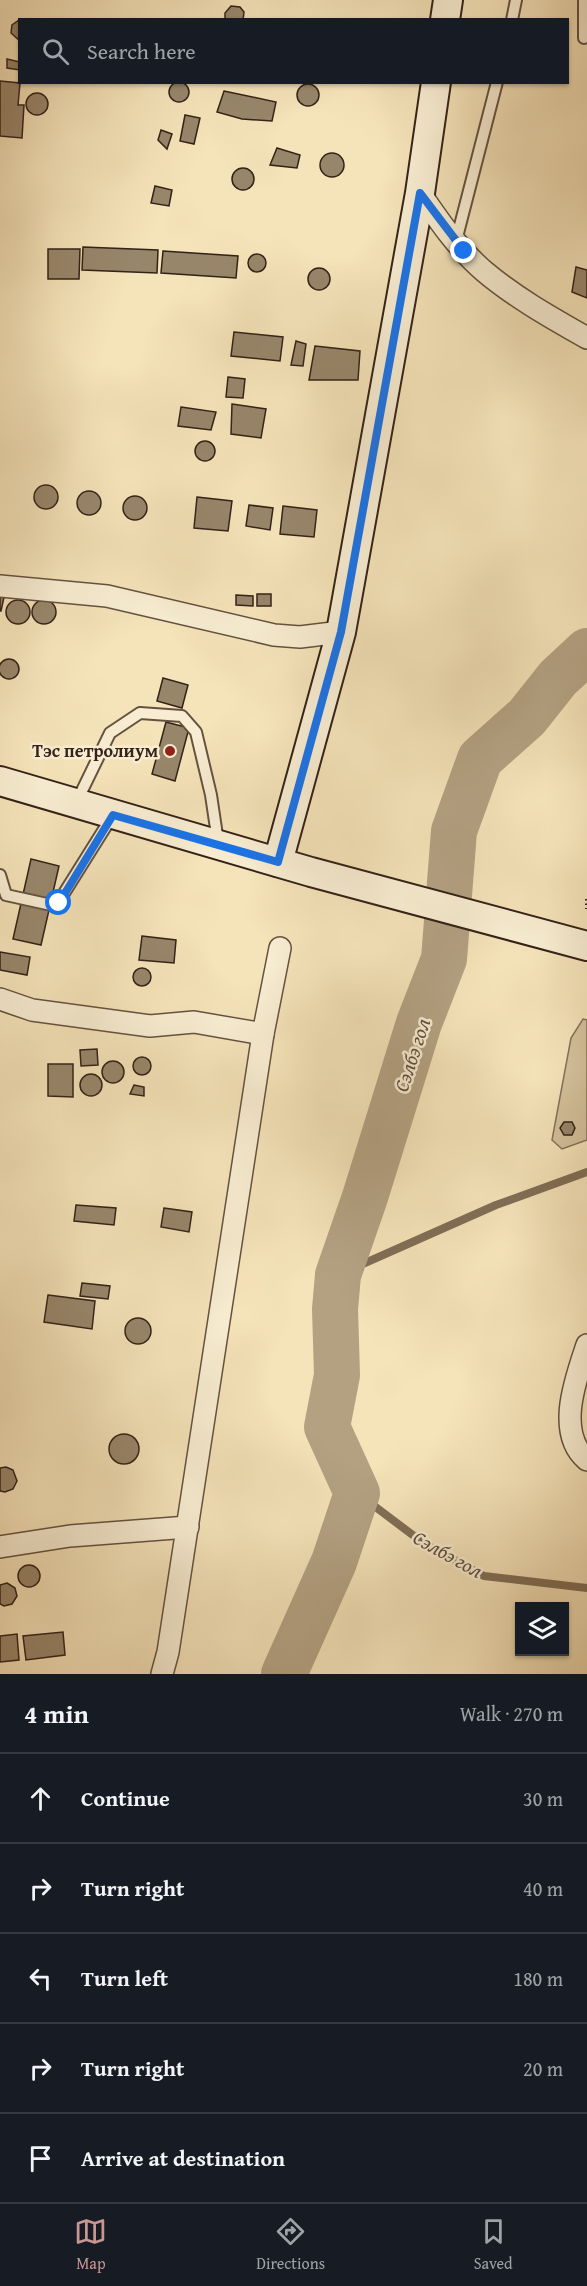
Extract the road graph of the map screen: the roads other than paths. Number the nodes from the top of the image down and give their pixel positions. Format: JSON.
{"nodes":[{"id":1,"x":448,"y":0,"type":"edge"},
{"id":2,"x":516,"y":0,"type":"edge"},
{"id":3,"x":584,"y":0,"type":"edge"},
{"id":4,"x":445,"y":18,"type":"edge"},
{"id":5,"x":512,"y":18,"type":"edge"},
{"id":6,"x":584,"y":38,"type":"dead end"},
{"id":7,"x":436,"y":84,"type":"edge"},
{"id":8,"x":496,"y":84,"type":"edge"},
{"id":9,"x":420,"y":193,"type":"junction"},
{"id":10,"x":456,"y":242,"type":"junction"},
{"id":11,"x":587,"y":338,"type":"edge"},
{"id":12,"x":0,"y":585,"type":"edge"},
{"id":13,"x":341,"y":632,"type":"junction"},
{"id":14,"x":0,"y":782,"type":"edge"},
{"id":15,"x":76,"y":804,"type":"junction"},
{"id":16,"x":113,"y":815,"type":"junction"},
{"id":17,"x":219,"y":845,"type":"junction"},
{"id":18,"x":278,"y":862,"type":"junction"},
{"id":19,"x":0,"y":875,"type":"edge"},
{"id":20,"x":587,"y":946,"type":"edge"},
{"id":21,"x":280,"y":948,"type":"dead end"},
{"id":22,"x":0,"y":999,"type":"edge"},
{"id":23,"x":263,"y":1034,"type":"junction"},
{"id":24,"x":587,"y":1345,"type":"edge"},
{"id":25,"x":587,"y":1460,"type":"edge"},
{"id":26,"x":188,"y":1527,"type":"junction"},
{"id":27,"x":0,"y":1547,"type":"edge"},
{"id":28,"x":162,"y":1674,"type":"edge"}],
"edges":[{"from":1,"to":4,"type":"street"},
{"from":2,"to":5,"type":"lane"},
{"from":3,"to":6,"type":"lane"},
{"from":7,"to":9,"type":"street"},
{"from":8,"to":10,"type":"lane"},
{"from":9,"to":10,"type":"street"},
{"from":9,"to":13,"type":"street"},
{"from":10,"to":11,"type":"street"},
{"from":12,"to":13,"type":"street"},
{"from":13,"to":18,"type":"street"},
{"from":14,"to":15,"type":"street"},
{"from":15,"to":16,"type":"street"},
{"from":15,"to":17,"type":"lane"},
{"from":16,"to":17,"type":"street"},
{"from":16,"to":19,"type":"lane"},
{"from":17,"to":18,"type":"street"},
{"from":18,"to":20,"type":"street"},
{"from":21,"to":23,"type":"street"},
{"from":22,"to":23,"type":"street"},
{"from":23,"to":26,"type":"street"},
{"from":24,"to":25,"type":"street"},
{"from":26,"to":27,"type":"street"},
{"from":26,"to":28,"type":"street"}]}
